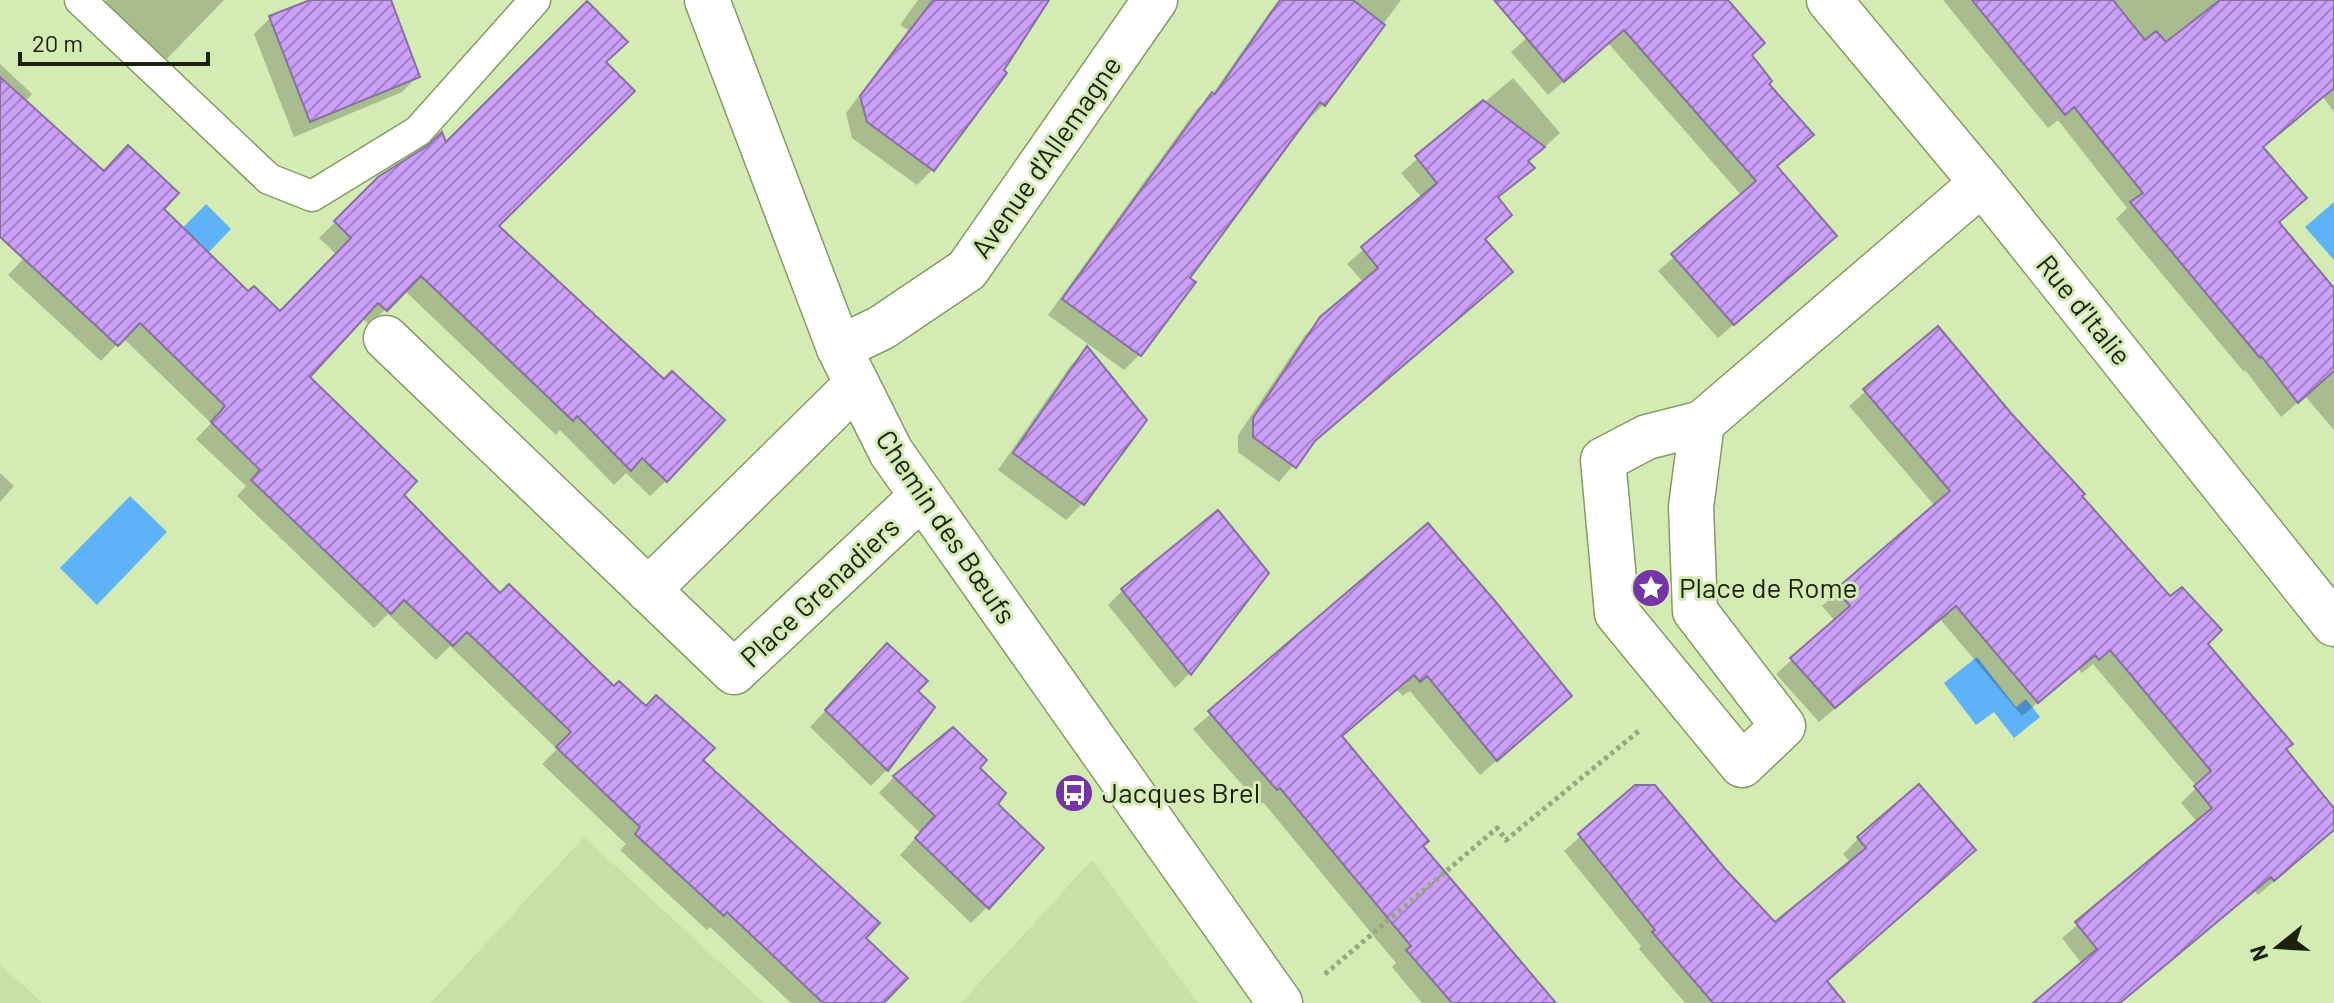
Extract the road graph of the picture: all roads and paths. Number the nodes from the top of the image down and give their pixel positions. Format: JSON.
{"nodes":[{"id":1,"x":80,"y":0,"type":"edge"},
{"id":2,"x":535,"y":0,"type":"edge"},
{"id":3,"x":707,"y":0,"type":"edge"},
{"id":4,"x":1155,"y":0,"type":"edge"},
{"id":5,"x":1829,"y":0,"type":"edge"},
{"id":6,"x":1982,"y":183,"type":"junction"},
{"id":7,"x":386,"y":338,"type":"dead end"},
{"id":8,"x":848,"y":366,"type":"junction"},
{"id":9,"x":1702,"y":423,"type":"junction"},
{"id":10,"x":922,"y":496,"type":"junction"},
{"id":11,"x":648,"y":590,"type":"junction"},
{"id":12,"x":2334,"y":624,"type":"edge"},
{"id":13,"x":1683,"y":695,"type":"junction"},
{"id":14,"x":1298,"y":993,"type":"edge"}],
"edges":[{"from":1,"to":2,"type":"lane"},
{"from":3,"to":8,"type":"street","name":"Chemin des Bœufs"},
{"from":4,"to":8,"type":"street","name":"Avenue d'Allemagne"},
{"from":5,"to":6,"type":"street","name":"Rue d'Italie"},
{"from":6,"to":9,"type":"street"},
{"from":6,"to":12,"type":"street","name":"Rue d'Italie"},
{"from":7,"to":11,"type":"street","name":"Place Grenadiers"},
{"from":8,"to":10,"type":"street","name":"Chemin des Bœufs"},
{"from":8,"to":11,"type":"street"},
{"from":9,"to":13,"type":"street"},
{"from":9,"to":13,"type":"street"},
{"from":10,"to":11,"type":"street","name":"Place Grenadiers"},
{"from":10,"to":14,"type":"street","name":"Chemin des Bœufs"},
{"from":13,"to":14,"type":"path"}]}
